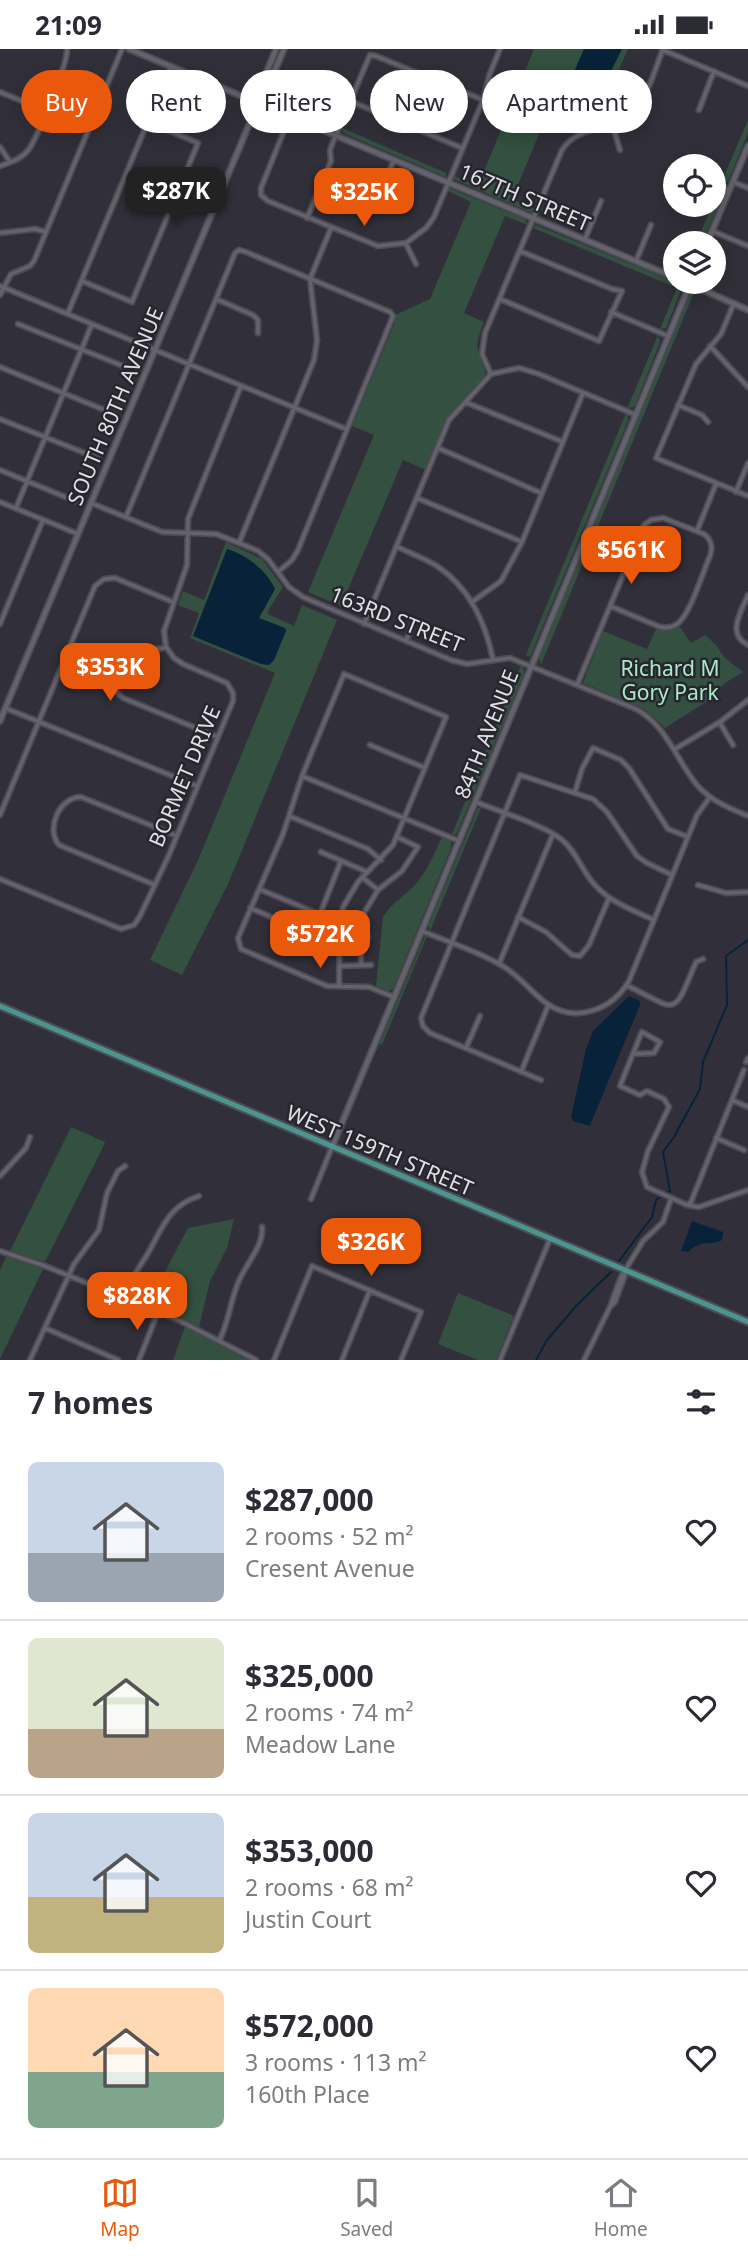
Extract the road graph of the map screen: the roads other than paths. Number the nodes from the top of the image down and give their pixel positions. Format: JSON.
{"nodes":[{"id":1,"x":67,"y":49,"type":"edge"},
{"id":2,"x":122,"y":49,"type":"edge"},
{"id":3,"x":129,"y":49,"type":"edge"},
{"id":4,"x":276,"y":49,"type":"edge"},
{"id":5,"x":284,"y":49,"type":"edge"},
{"id":6,"x":500,"y":49,"type":"edge"},
{"id":7,"x":663,"y":49,"type":"edge"},
{"id":8,"x":140,"y":51,"type":"edge"},
{"id":9,"x":171,"y":66,"type":"junction"},
{"id":10,"x":62,"y":70,"type":"edge"},
{"id":11,"x":169,"y":70,"type":"edge"},
{"id":12,"x":267,"y":70,"type":"edge"},
{"id":13,"x":275,"y":70,"type":"edge"},
{"id":14,"x":491,"y":70,"type":"edge"},
{"id":15,"x":715,"y":71,"type":"junction"},
{"id":16,"x":652,"y":74,"type":"edge"},
{"id":17,"x":748,"y":86,"type":"edge"},
{"id":18,"x":356,"y":87,"type":"edge"},
{"id":19,"x":0,"y":92,"type":"edge"},
{"id":20,"x":240,"y":95,"type":"edge"},
{"id":21,"x":482,"y":100,"type":"joint"},
{"id":22,"x":21,"y":101,"type":"edge"},
{"id":23,"x":356,"y":104,"type":"edge"},
{"id":24,"x":699,"y":110,"type":"dead end"},
{"id":25,"x":36,"y":133,"type":"edge"},
{"id":26,"x":143,"y":133,"type":"edge"},
{"id":27,"x":174,"y":133,"type":"edge"},
{"id":28,"x":245,"y":133,"type":"edge"},
{"id":29,"x":283,"y":133,"type":"edge"},
{"id":30,"x":331,"y":133,"type":"edge"},
{"id":31,"x":580,"y":133,"type":"edge"},
{"id":32,"x":615,"y":133,"type":"edge"},
{"id":33,"x":336,"y":135,"type":"junction"},
{"id":34,"x":748,"y":146,"type":"edge"},
{"id":35,"x":0,"y":147,"type":"edge"},
{"id":36,"x":462,"y":148,"type":"junction"},
{"id":37,"x":620,"y":149,"type":"dead end"},
{"id":38,"x":394,"y":159,"type":"junction"},
{"id":39,"x":10,"y":162,"type":"junction"},
{"id":40,"x":0,"y":166,"type":"edge"},
{"id":41,"x":733,"y":182,"type":"junction"},
{"id":42,"x":448,"y":183,"type":"junction"},
{"id":43,"x":748,"y":188,"type":"edge"},
{"id":44,"x":726,"y":189,"type":"edge"},
{"id":45,"x":381,"y":190,"type":"dead end"},
{"id":46,"x":729,"y":190,"type":"junction"},
{"id":47,"x":601,"y":201,"type":"dead end"},
{"id":48,"x":307,"y":218,"type":"junction"},
{"id":49,"x":534,"y":218,"type":"junction"},
{"id":50,"x":651,"y":225,"type":"dead end"},
{"id":51,"x":331,"y":228,"type":"junction"},
{"id":52,"x":712,"y":231,"type":"edge"},
{"id":53,"x":46,"y":232,"type":"junction"},
{"id":54,"x":0,"y":233,"type":"edge"},
{"id":55,"x":726,"y":237,"type":"edge"},
{"id":56,"x":584,"y":239,"type":"junction"},
{"id":57,"x":406,"y":243,"type":"junction"},
{"id":58,"x":748,"y":246,"type":"edge"},
{"id":59,"x":520,"y":251,"type":"junction"},
{"id":60,"x":636,"y":261,"type":"junction"},
{"id":61,"x":415,"y":264,"type":"dead end"},
{"id":62,"x":663,"y":272,"type":"edge"},
{"id":63,"x":310,"y":279,"type":"junction"},
{"id":64,"x":82,"y":281,"type":"junction"},
{"id":65,"x":2,"y":287,"type":"edge"},
{"id":66,"x":684,"y":294,"type":"edge"},
{"id":67,"x":715,"y":294,"type":"edge"},
{"id":68,"x":0,"y":295,"type":"edge"},
{"id":69,"x":216,"y":299,"type":"junction"},
{"id":70,"x":500,"y":299,"type":"junction"},
{"id":71,"x":734,"y":303,"type":"junction"},
{"id":72,"x":748,"y":310,"type":"edge"},
{"id":73,"x":611,"y":312,"type":"junction"},
{"id":74,"x":68,"y":314,"type":"junction"},
{"id":75,"x":18,"y":324,"type":"dead end"},
{"id":76,"x":92,"y":324,"type":"junction"},
{"id":77,"x":258,"y":333,"type":"dead end"},
{"id":78,"x":668,"y":336,"type":"junction"},
{"id":79,"x":710,"y":346,"type":"junction"},
{"id":80,"x":81,"y":350,"type":"junction"},
{"id":81,"x":155,"y":350,"type":"junction"},
{"id":82,"x":190,"y":364,"type":"junction"},
{"id":83,"x":1,"y":367,"type":"edge"},
{"id":84,"x":132,"y":370,"type":"dead end"},
{"id":85,"x":491,"y":374,"type":"junction"},
{"id":86,"x":241,"y":386,"type":"junction"},
{"id":87,"x":748,"y":387,"type":"edge"},
{"id":88,"x":63,"y":393,"type":"junction"},
{"id":89,"x":583,"y":393,"type":"junction"},
{"id":90,"x":464,"y":401,"type":"junction"},
{"id":91,"x":678,"y":405,"type":"junction"},
{"id":92,"x":294,"y":408,"type":"junction"},
{"id":93,"x":114,"y":414,"type":"dead end"},
{"id":94,"x":636,"y":415,"type":"junction"},
{"id":95,"x":0,"y":419,"type":"edge"},
{"id":96,"x":708,"y":422,"type":"dead end"},
{"id":97,"x":346,"y":429,"type":"junction"},
{"id":98,"x":45,"y":437,"type":"junction"},
{"id":99,"x":564,"y":442,"type":"junction"},
{"id":100,"x":438,"y":448,"type":"junction"},
{"id":101,"x":97,"y":459,"type":"dead end"},
{"id":102,"x":748,"y":463,"type":"edge"},
{"id":103,"x":0,"y":470,"type":"edge"},
{"id":104,"x":27,"y":481,"type":"junction"},
{"id":105,"x":716,"y":483,"type":"junction"},
{"id":106,"x":736,"y":492,"type":"junction"},
{"id":107,"x":541,"y":493,"type":"junction"},
{"id":108,"x":748,"y":496,"type":"edge"},
{"id":109,"x":417,"y":498,"type":"junction"},
{"id":110,"x":75,"y":501,"type":"dead end"},
{"id":111,"x":0,"y":502,"type":"edge"},
{"id":112,"x":91,"y":503,"type":"junction"},
{"id":113,"x":16,"y":508,"type":"junction"},
{"id":114,"x":126,"y":517,"type":"junction"},
{"id":115,"x":43,"y":520,"type":"junction"},
{"id":116,"x":696,"y":531,"type":"junction"},
{"id":117,"x":187,"y":533,"type":"junction"},
{"id":118,"x":78,"y":534,"type":"junction"},
{"id":119,"x":522,"y":542,"type":"junction"},
{"id":120,"x":239,"y":543,"type":"junction"},
{"id":121,"x":396,"y":546,"type":"junction"},
{"id":122,"x":629,"y":558,"type":"junction"},
{"id":123,"x":650,"y":567,"type":"dead end"},
{"id":124,"x":278,"y":572,"type":"junction"},
{"id":125,"x":748,"y":595,"type":"edge"},
{"id":126,"x":173,"y":602,"type":"junction"},
{"id":127,"x":472,"y":602,"type":"junction"},
{"id":128,"x":610,"y":606,"type":"junction"},
{"id":129,"x":413,"y":623,"type":"dead end"},
{"id":130,"x":0,"y":624,"type":"edge"},
{"id":131,"x":364,"y":624,"type":"junction"},
{"id":132,"x":406,"y":641,"type":"junction"},
{"id":133,"x":748,"y":645,"type":"edge"},
{"id":134,"x":166,"y":647,"type":"junction"},
{"id":135,"x":493,"y":659,"type":"junction"},
{"id":136,"x":532,"y":665,"type":"junction"},
{"id":137,"x":578,"y":685,"type":"junction"},
{"id":138,"x":748,"y":700,"type":"edge"},
{"id":139,"x":5,"y":708,"type":"junction"},
{"id":140,"x":0,"y":721,"type":"edge"},
{"id":141,"x":39,"y":721,"type":"junction"},
{"id":142,"x":720,"y":722,"type":"junction"},
{"id":143,"x":218,"y":737,"type":"junction"},
{"id":144,"x":370,"y":745,"type":"dead end"},
{"id":145,"x":733,"y":745,"type":"dead end"},
{"id":146,"x":675,"y":749,"type":"junction"},
{"id":147,"x":425,"y":768,"type":"junction"},
{"id":148,"x":302,"y":776,"type":"junction"},
{"id":149,"x":197,"y":786,"type":"junction"},
{"id":150,"x":575,"y":792,"type":"junction"},
{"id":151,"x":710,"y":797,"type":"junction"},
{"id":152,"x":476,"y":802,"type":"junction"},
{"id":153,"x":504,"y":814,"type":"junction"},
{"id":154,"x":0,"y":815,"type":"edge"},
{"id":155,"x":288,"y":815,"type":"junction"},
{"id":156,"x":748,"y":816,"type":"edge"},
{"id":157,"x":404,"y":819,"type":"junction"},
{"id":158,"x":553,"y":834,"type":"junction"},
{"id":159,"x":177,"y":837,"type":"junction"},
{"id":160,"x":397,"y":837,"type":"junction"},
{"id":161,"x":688,"y":837,"type":"junction"},
{"id":162,"x":459,"y":841,"type":"junction"},
{"id":163,"x":321,"y":852,"type":"dead end"},
{"id":164,"x":381,"y":860,"type":"junction"},
{"id":165,"x":341,"y":861,"type":"junction"},
{"id":166,"x":367,"y":872,"type":"junction"},
{"id":167,"x":672,"y":875,"type":"junction"},
{"id":168,"x":362,"y":877,"type":"junction"},
{"id":169,"x":0,"y":879,"type":"edge"},
{"id":170,"x":155,"y":885,"type":"junction"},
{"id":171,"x":698,"y":885,"type":"dead end"},
{"id":172,"x":259,"y":889,"type":"junction"},
{"id":173,"x":378,"y":890,"type":"junction"},
{"id":174,"x":748,"y":891,"type":"edge"},
{"id":175,"x":609,"y":898,"type":"junction"},
{"id":176,"x":250,"y":908,"type":"junction"},
{"id":177,"x":320,"y":914,"type":"junction"},
{"id":178,"x":518,"y":917,"type":"junction"},
{"id":179,"x":654,"y":920,"type":"junction"},
{"id":180,"x":340,"y":923,"type":"junction"},
{"id":181,"x":422,"y":931,"type":"junction"},
{"id":182,"x":361,"y":936,"type":"junction"},
{"id":183,"x":340,"y":937,"type":"junction"},
{"id":184,"x":368,"y":937,"type":"dead end"},
{"id":185,"x":451,"y":943,"type":"junction"},
{"id":186,"x":703,"y":959,"type":"dead end"},
{"id":187,"x":499,"y":964,"type":"junction"},
{"id":188,"x":361,"y":965,"type":"junction"},
{"id":189,"x":371,"y":965,"type":"dead end"},
{"id":190,"x":340,"y":966,"type":"junction"},
{"id":191,"x":626,"y":985,"type":"junction"},
{"id":192,"x":339,"y":986,"type":"junction"},
{"id":193,"x":394,"y":997,"type":"junction"},
{"id":194,"x":548,"y":1005,"type":"junction"},
{"id":195,"x":0,"y":1006,"type":"edge"},
{"id":196,"x":480,"y":1016,"type":"dead end"},
{"id":197,"x":466,"y":1048,"type":"junction"},
{"id":198,"x":633,"y":1054,"type":"junction"},
{"id":199,"x":744,"y":1070,"type":"dead end"},
{"id":200,"x":521,"y":1072,"type":"junction"},
{"id":201,"x":541,"y":1080,"type":"dead end"},
{"id":202,"x":732,"y":1100,"type":"junction"},
{"id":203,"x":748,"y":1107,"type":"edge"},
{"id":204,"x":30,"y":1137,"type":"dead end"},
{"id":205,"x":716,"y":1138,"type":"junction"},
{"id":206,"x":332,"y":1147,"type":"junction"},
{"id":207,"x":744,"y":1150,"type":"dead end"},
{"id":208,"x":125,"y":1166,"type":"dead end"},
{"id":209,"x":0,"y":1177,"type":"edge"},
{"id":210,"x":748,"y":1190,"type":"edge"},
{"id":211,"x":200,"y":1196,"type":"dead end"},
{"id":212,"x":311,"y":1199,"type":"dead end"},
{"id":213,"x":671,"y":1199,"type":"junction"},
{"id":214,"x":687,"y":1205,"type":"junction"},
{"id":215,"x":262,"y":1227,"type":"dead end"},
{"id":216,"x":550,"y":1239,"type":"junction"},
{"id":217,"x":0,"y":1251,"type":"edge"},
{"id":218,"x":626,"y":1271,"type":"junction"},
{"id":219,"x":69,"y":1276,"type":"junction"},
{"id":220,"x":370,"y":1290,"type":"junction"},
{"id":221,"x":123,"y":1298,"type":"junction"},
{"id":222,"x":158,"y":1312,"type":"junction"},
{"id":223,"x":748,"y":1322,"type":"edge"},
{"id":224,"x":45,"y":1328,"type":"junction"},
{"id":225,"x":219,"y":1341,"type":"junction"},
{"id":226,"x":30,"y":1360,"type":"edge"},
{"id":227,"x":118,"y":1360,"type":"edge"},
{"id":228,"x":139,"y":1360,"type":"edge"},
{"id":229,"x":256,"y":1360,"type":"edge"},
{"id":230,"x":274,"y":1360,"type":"edge"},
{"id":231,"x":342,"y":1360,"type":"edge"},
{"id":232,"x":402,"y":1360,"type":"edge"},
{"id":233,"x":500,"y":1360,"type":"edge"},
{"id":234,"x":584,"y":1360,"type":"edge"}],
"edges":[{"from":1,"to":10,"type":"street"},
{"from":2,"to":53,"type":"street"},
{"from":3,"to":8,"type":"street","name":"167TH STREET"},
{"from":4,"to":12,"type":"street","name":"SOUTH 80TH AVENUE"},
{"from":5,"to":13,"type":"street","name":"SOUTH 80TH AVENUE"},
{"from":6,"to":14,"type":"street"},
{"from":7,"to":15,"type":"street"},
{"from":7,"to":16,"type":"street"},
{"from":8,"to":9,"type":"street","name":"167TH STREET"},
{"from":9,"to":11,"type":"street"},
{"from":9,"to":20,"type":"street","name":"167TH STREET"},
{"from":15,"to":17,"type":"street"},
{"from":15,"to":24,"type":"street"},
{"from":18,"to":21,"type":"street"},
{"from":19,"to":22,"type":"street"},
{"from":21,"to":36,"type":"street"},
{"from":23,"to":36,"type":"street"},
{"from":25,"to":39,"type":"street"},
{"from":26,"to":64,"type":"street"},
{"from":27,"to":64,"type":"street"},
{"from":28,"to":81,"type":"street","name":"SOUTH 80TH AVENUE"},
{"from":29,"to":48,"type":"street"},
{"from":30,"to":33,"type":"street","name":"167TH STREET"},
{"from":31,"to":49,"type":"street"},
{"from":32,"to":37,"type":"street"},
{"from":33,"to":38,"type":"street","name":"167TH STREET"},
{"from":33,"to":48,"type":"street"},
{"from":34,"to":41,"type":"street"},
{"from":35,"to":39,"type":"street"},
{"from":36,"to":42,"type":"street"},
{"from":38,"to":42,"type":"street","name":"167TH STREET"},
{"from":38,"to":45,"type":"street"},
{"from":39,"to":40,"type":"street"},
{"from":41,"to":43,"type":"street"},
{"from":41,"to":46,"type":"street"},
{"from":42,"to":49,"type":"street","name":"167TH STREET"},
{"from":42,"to":57,"type":"street"},
{"from":44,"to":46,"type":"street"},
{"from":46,"to":52,"type":"street"},
{"from":47,"to":56,"type":"street"},
{"from":48,"to":51,"type":"street"},
{"from":49,"to":56,"type":"street","name":"167TH STREET"},
{"from":49,"to":59,"type":"street"},
{"from":50,"to":60,"type":"street"},
{"from":51,"to":57,"type":"street"},
{"from":51,"to":63,"type":"street"},
{"from":53,"to":54,"type":"street"},
{"from":53,"to":65,"type":"street"},
{"from":55,"to":58,"type":"street"},
{"from":56,"to":60,"type":"street","name":"167TH STREET"},
{"from":57,"to":61,"type":"street"},
{"from":59,"to":70,"type":"street"},
{"from":59,"to":73,"type":"street"},
{"from":60,"to":62,"type":"street","name":"167TH STREET"},
{"from":63,"to":69,"type":"street"},
{"from":63,"to":92,"type":"street"},
{"from":63,"to":97,"type":"street"},
{"from":64,"to":74,"type":"street"},
{"from":65,"to":68,"type":"street"},
{"from":65,"to":74,"type":"street"},
{"from":66,"to":78,"type":"street","name":"84TH AVENUE"},
{"from":67,"to":71,"type":"street"},
{"from":69,"to":77,"type":"street"},
{"from":69,"to":82,"type":"street"},
{"from":70,"to":73,"type":"street"},
{"from":70,"to":85,"type":"street"},
{"from":71,"to":72,"type":"street"},
{"from":71,"to":79,"type":"street"},
{"from":73,"to":78,"type":"street"},
{"from":74,"to":76,"type":"street"},
{"from":75,"to":80,"type":"street"},
{"from":76,"to":80,"type":"street"},
{"from":76,"to":81,"type":"street"},
{"from":78,"to":94,"type":"street","name":"84TH AVENUE"},
{"from":79,"to":87,"type":"street"},
{"from":79,"to":91,"type":"street"},
{"from":80,"to":84,"type":"street"},
{"from":80,"to":88,"type":"street"},
{"from":81,"to":82,"type":"street"},
{"from":81,"to":112,"type":"street","name":"SOUTH 80TH AVENUE"},
{"from":82,"to":86,"type":"street"},
{"from":82,"to":114,"type":"street"},
{"from":83,"to":88,"type":"street"},
{"from":85,"to":89,"type":"street"},
{"from":85,"to":90,"type":"street"},
{"from":86,"to":92,"type":"street"},
{"from":86,"to":117,"type":"street"},
{"from":88,"to":93,"type":"street"},
{"from":88,"to":98,"type":"street"},
{"from":89,"to":94,"type":"street"},
{"from":89,"to":99,"type":"street"},
{"from":90,"to":99,"type":"street"},
{"from":90,"to":100,"type":"street"},
{"from":91,"to":96,"type":"street"},
{"from":91,"to":105,"type":"street"},
{"from":92,"to":97,"type":"street"},
{"from":92,"to":120,"type":"street"},
{"from":94,"to":136,"type":"street","name":"84TH AVENUE"},
{"from":95,"to":98,"type":"street"},
{"from":97,"to":124,"type":"street"},
{"from":98,"to":101,"type":"street"},
{"from":98,"to":104,"type":"street"},
{"from":99,"to":107,"type":"street"},
{"from":100,"to":107,"type":"street"},
{"from":100,"to":109,"type":"street"},
{"from":102,"to":106,"type":"street"},
{"from":103,"to":104,"type":"street"},
{"from":104,"to":110,"type":"street"},
{"from":104,"to":113,"type":"street"},
{"from":105,"to":106,"type":"street"},
{"from":105,"to":116,"type":"street"},
{"from":106,"to":108,"type":"street"},
{"from":107,"to":119,"type":"street"},
{"from":109,"to":119,"type":"street"},
{"from":109,"to":121,"type":"street"},
{"from":111,"to":113,"type":"street"},
{"from":112,"to":114,"type":"street","name":"163RD STREET"},
{"from":112,"to":118,"type":"street","name":"SOUTH 80TH AVENUE"},
{"from":113,"to":115,"type":"street"},
{"from":114,"to":117,"type":"street","name":"163RD STREET"},
{"from":115,"to":118,"type":"street"},
{"from":115,"to":130,"type":"street"},
{"from":116,"to":122,"type":"street"},
{"from":116,"to":128,"type":"street"},
{"from":117,"to":120,"type":"street","name":"163RD STREET"},
{"from":117,"to":126,"type":"street"},
{"from":118,"to":139,"type":"street","name":"SOUTH 80TH AVENUE"},
{"from":119,"to":127,"type":"street"},
{"from":120,"to":124,"type":"street","name":"163RD STREET"},
{"from":121,"to":127,"type":"street"},
{"from":121,"to":131,"type":"street"},
{"from":122,"to":123,"type":"street"},
{"from":122,"to":128,"type":"street"},
{"from":124,"to":131,"type":"street","name":"163RD STREET"},
{"from":125,"to":133,"type":"street"},
{"from":126,"to":134,"type":"street"},
{"from":126,"to":141,"type":"street"},
{"from":127,"to":135,"type":"street"},
{"from":128,"to":137,"type":"street"},
{"from":129,"to":132,"type":"street"},
{"from":131,"to":132,"type":"street","name":"163RD STREET"},
{"from":132,"to":135,"type":"street","name":"163RD STREET"},
{"from":134,"to":143,"type":"street","name":"BORMET DRIVE"},
{"from":134,"to":143,"type":"street"},
{"from":135,"to":136,"type":"street","name":"163RD STREET"},
{"from":136,"to":137,"type":"street","name":"163RD STREET"},
{"from":136,"to":152,"type":"street","name":"84TH AVENUE"},
{"from":137,"to":146,"type":"street","name":"163RD STREET"},
{"from":138,"to":142,"type":"street"},
{"from":139,"to":140,"type":"street","name":"SOUTH 80TH AVENUE"},
{"from":139,"to":141,"type":"street"},
{"from":141,"to":149,"type":"street"},
{"from":141,"to":154,"type":"street"},
{"from":142,"to":145,"type":"street"},
{"from":142,"to":146,"type":"street"},
{"from":143,"to":149,"type":"street","name":"BORMET DRIVE"},
{"from":144,"to":147,"type":"street"},
{"from":146,"to":151,"type":"street","name":"163RD STREET"},
{"from":147,"to":148,"type":"street"},
{"from":147,"to":157,"type":"street"},
{"from":148,"to":155,"type":"street"},
{"from":148,"to":157,"type":"street"},
{"from":149,"to":159,"type":"street","name":"BORMET DRIVE"},
{"from":150,"to":153,"type":"street"},
{"from":150,"to":161,"type":"street"},
{"from":150,"to":167,"type":"street"},
{"from":151,"to":156,"type":"street","name":"163RD STREET"},
{"from":151,"to":161,"type":"street"},
{"from":152,"to":153,"type":"street"},
{"from":152,"to":162,"type":"street","name":"84TH AVENUE"},
{"from":153,"to":158,"type":"street"},
{"from":153,"to":185,"type":"street"},
{"from":155,"to":164,"type":"street"},
{"from":155,"to":172,"type":"street"},
{"from":157,"to":160,"type":"street"},
{"from":157,"to":162,"type":"street"},
{"from":158,"to":175,"type":"street"},
{"from":158,"to":178,"type":"street"},
{"from":159,"to":170,"type":"street","name":"BORMET DRIVE"},
{"from":159,"to":170,"type":"street"},
{"from":160,"to":164,"type":"street"},
{"from":160,"to":173,"type":"street"},
{"from":161,"to":167,"type":"street"},
{"from":162,"to":181,"type":"street","name":"84TH AVENUE"},
{"from":163,"to":165,"type":"street"},
{"from":164,"to":166,"type":"street"},
{"from":165,"to":166,"type":"street"},
{"from":165,"to":177,"type":"street"},
{"from":166,"to":168,"type":"street"},
{"from":167,"to":179,"type":"street"},
{"from":168,"to":173,"type":"street"},
{"from":168,"to":180,"type":"street"},
{"from":169,"to":170,"type":"street","name":"BORMET DRIVE"},
{"from":171,"to":174,"type":"street"},
{"from":172,"to":176,"type":"street"},
{"from":172,"to":177,"type":"street"},
{"from":173,"to":182,"type":"street"},
{"from":175,"to":178,"type":"street"},
{"from":175,"to":179,"type":"street"},
{"from":176,"to":183,"type":"street"},
{"from":176,"to":192,"type":"street"},
{"from":177,"to":180,"type":"street"},
{"from":178,"to":187,"type":"street"},
{"from":179,"to":191,"type":"street"},
{"from":180,"to":183,"type":"street"},
{"from":181,"to":185,"type":"street"},
{"from":181,"to":193,"type":"street","name":"84TH AVENUE"},
{"from":182,"to":183,"type":"street"},
{"from":182,"to":184,"type":"street"},
{"from":182,"to":188,"type":"street"},
{"from":183,"to":190,"type":"street"},
{"from":185,"to":187,"type":"street"},
{"from":185,"to":197,"type":"street"},
{"from":186,"to":191,"type":"street"},
{"from":187,"to":194,"type":"street"},
{"from":188,"to":189,"type":"street"},
{"from":188,"to":190,"type":"street"},
{"from":190,"to":192,"type":"street"},
{"from":191,"to":194,"type":"street"},
{"from":192,"to":193,"type":"street"},
{"from":193,"to":206,"type":"street","name":"84TH AVENUE"},
{"from":194,"to":200,"type":"street"},
{"from":195,"to":206,"type":"main road","name":"WEST 159TH STREET"},
{"from":196,"to":197,"type":"street"},
{"from":197,"to":200,"type":"street"},
{"from":198,"to":198,"type":"street"},
{"from":198,"to":213,"type":"street"},
{"from":199,"to":202,"type":"street"},
{"from":200,"to":201,"type":"street"},
{"from":202,"to":203,"type":"street"},
{"from":202,"to":205,"type":"street"},
{"from":204,"to":209,"type":"street"},
{"from":205,"to":207,"type":"street"},
{"from":205,"to":214,"type":"street"},
{"from":206,"to":212,"type":"street","name":"84TH AVENUE"},
{"from":206,"to":216,"type":"main road","name":"WEST 159TH STREET"},
{"from":208,"to":219,"type":"street"},
{"from":210,"to":214,"type":"street"},
{"from":211,"to":221,"type":"street"},
{"from":213,"to":214,"type":"street"},
{"from":213,"to":218,"type":"street"},
{"from":215,"to":225,"type":"street"},
{"from":216,"to":218,"type":"main road","name":"WEST 159TH STREET"},
{"from":216,"to":233,"type":"street"},
{"from":217,"to":219,"type":"street"},
{"from":218,"to":223,"type":"main road","name":"WEST 159TH STREET"},
{"from":218,"to":234,"type":"street"},
{"from":219,"to":221,"type":"street"},
{"from":219,"to":224,"type":"street"},
{"from":220,"to":230,"type":"street"},
{"from":220,"to":231,"type":"street"},
{"from":220,"to":232,"type":"street"},
{"from":221,"to":222,"type":"street"},
{"from":222,"to":225,"type":"street"},
{"from":222,"to":228,"type":"street"},
{"from":224,"to":226,"type":"street"},
{"from":224,"to":227,"type":"street"},
{"from":225,"to":229,"type":"street"}]}
